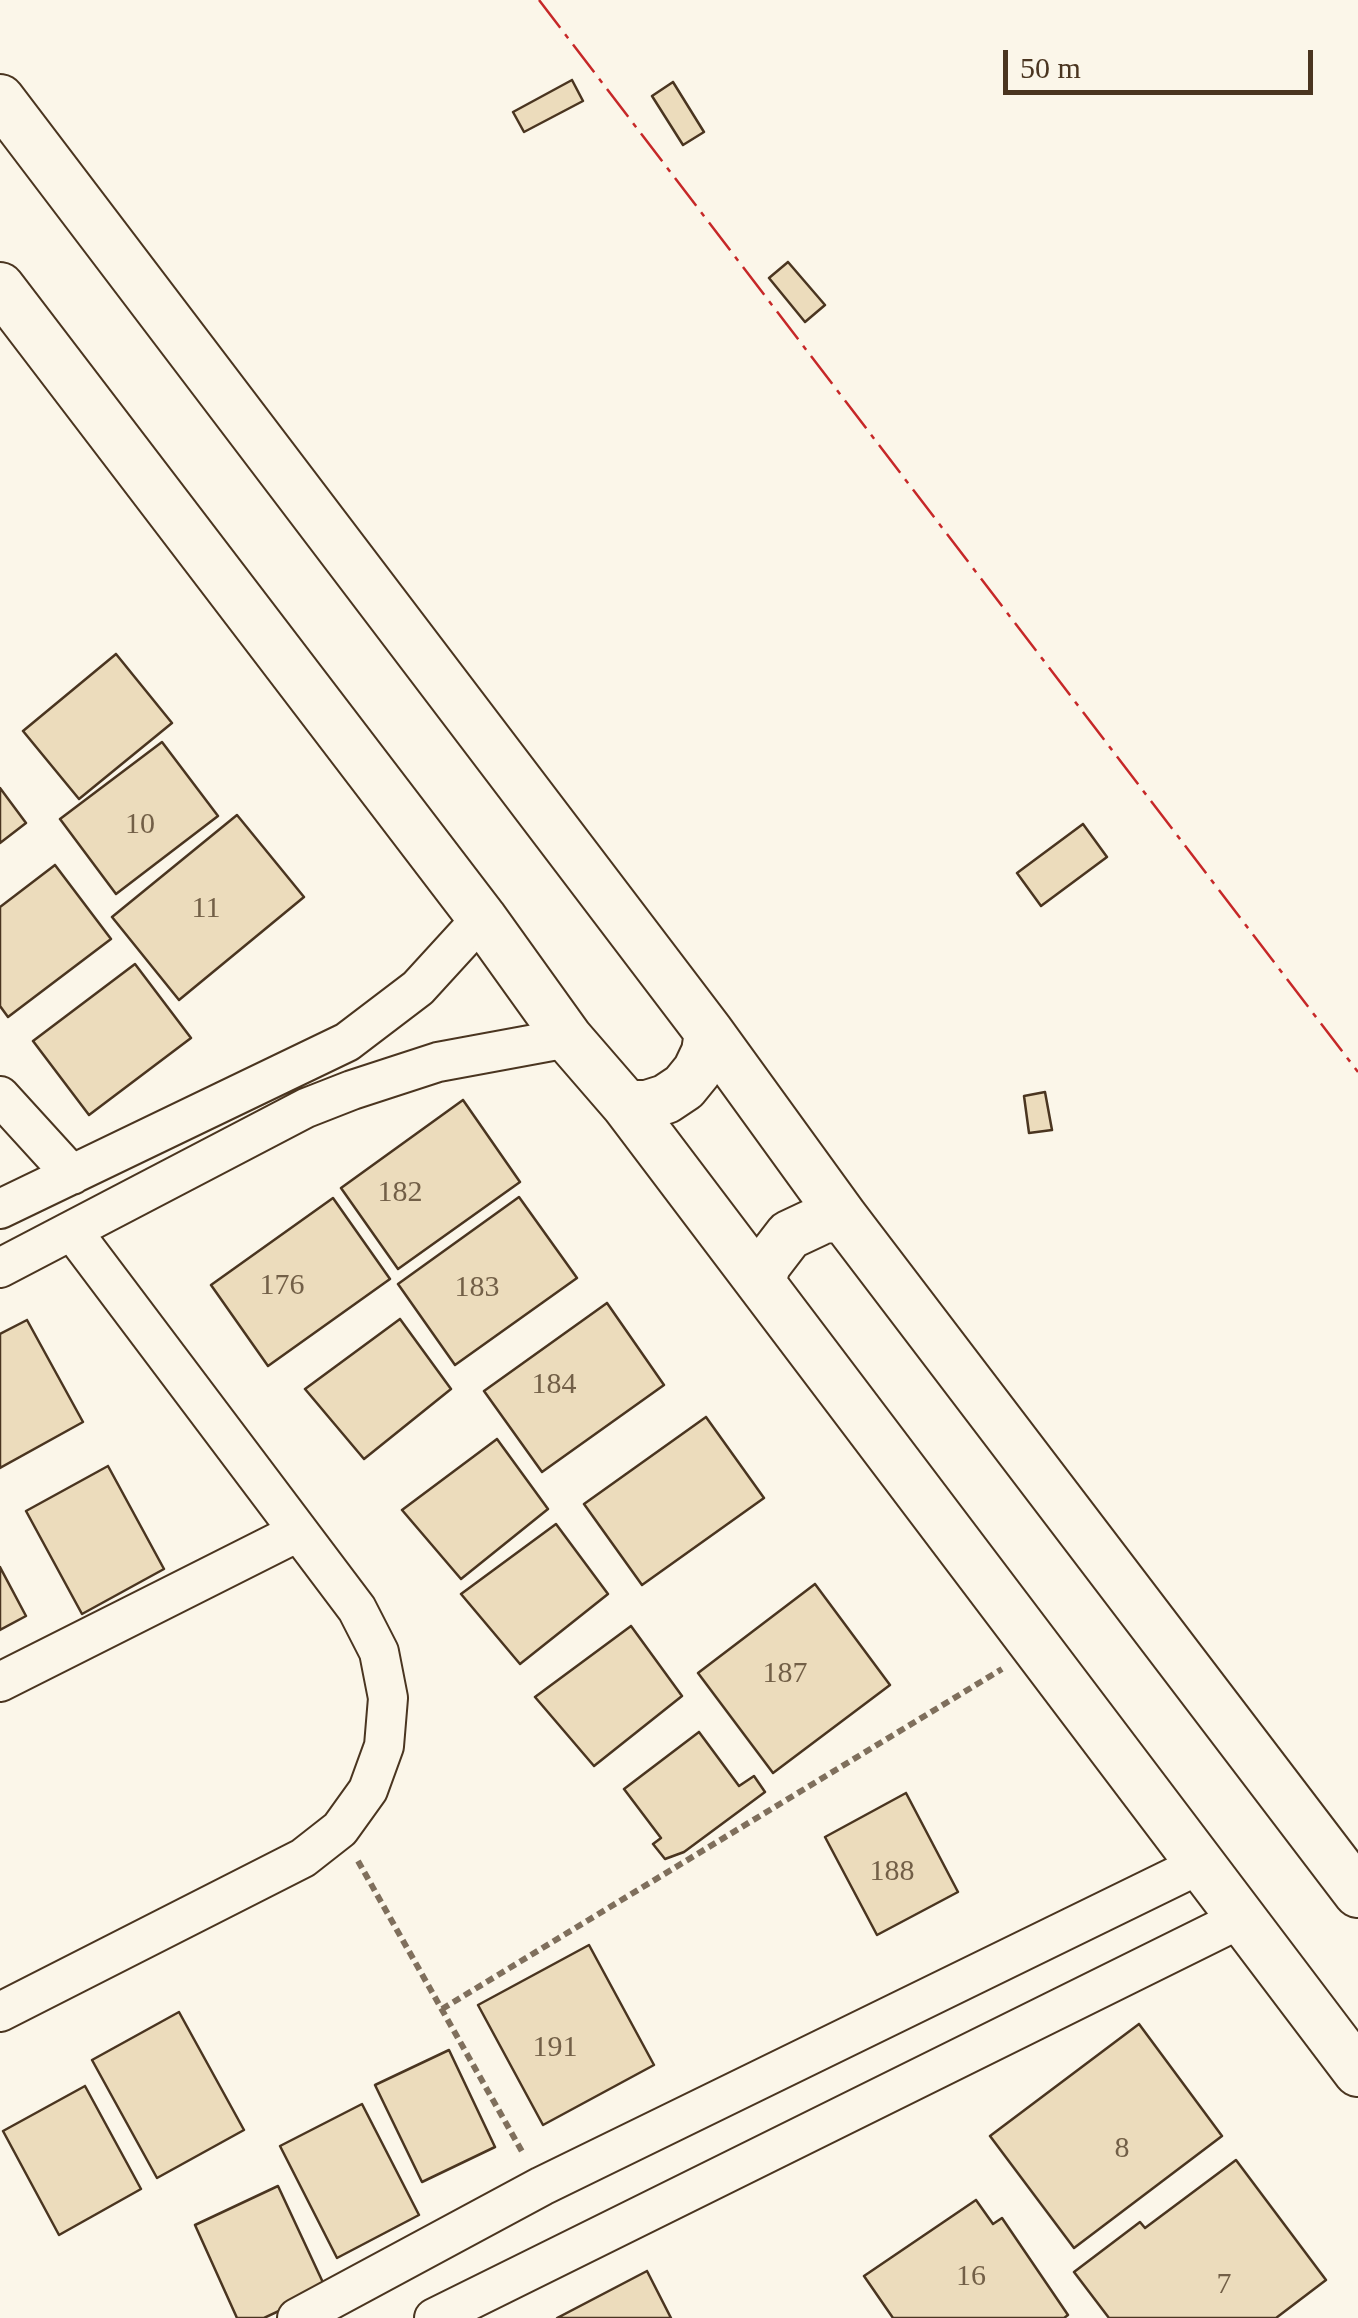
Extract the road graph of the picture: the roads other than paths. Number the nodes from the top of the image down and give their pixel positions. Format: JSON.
{"nodes":[{"id":1,"x":0,"y":99,"type":"edge"},
{"id":2,"x":0,"y":286,"type":"edge"},
{"id":3,"x":482,"y":918,"type":"junction"},
{"id":4,"x":710,"y":1032,"type":"junction"},
{"id":5,"x":568,"y":1038,"type":"junction"},
{"id":6,"x":0,"y":1096,"type":"edge"},
{"id":7,"x":626,"y":1105,"type":"junction"},
{"id":8,"x":72,"y":1175,"type":"junction"},
{"id":9,"x":0,"y":1209,"type":"edge"},
{"id":10,"x":843,"y":1217,"type":"junction"},
{"id":11,"x":73,"y":1232,"type":"junction"},
{"id":12,"x":0,"y":1268,"type":"edge"},
{"id":13,"x":760,"y":1283,"type":"junction"},
{"id":14,"x":298,"y":1532,"type":"junction"},
{"id":15,"x":0,"y":1682,"type":"edge"},
{"id":16,"x":1202,"y":1864,"type":"junction"},
{"id":17,"x":1358,"y":1894,"type":"edge"},
{"id":18,"x":1242,"y":1918,"type":"junction"},
{"id":19,"x":0,"y":2012,"type":"edge"},
{"id":20,"x":1358,"y":2072,"type":"edge"},
{"id":21,"x":344,"y":2307,"type":"edge"},
{"id":22,"x":297,"y":2318,"type":"edge"},
{"id":23,"x":434,"y":2318,"type":"edge"}],
"edges":[{"from":1,"to":4,"type":"street"},
{"from":2,"to":3,"type":"street"},
{"from":3,"to":5,"type":"street"},
{"from":3,"to":8,"type":"street"},
{"from":4,"to":7,"type":"street"},
{"from":4,"to":10,"type":"street"},
{"from":5,"to":7,"type":"street"},
{"from":5,"to":11,"type":"street"},
{"from":6,"to":8,"type":"street"},
{"from":7,"to":13,"type":"street"},
{"from":8,"to":9,"type":"street"},
{"from":10,"to":13,"type":"street"},
{"from":10,"to":17,"type":"street"},
{"from":11,"to":12,"type":"street"},
{"from":11,"to":14,"type":"street"},
{"from":13,"to":16,"type":"street"},
{"from":14,"to":15,"type":"street"},
{"from":14,"to":19,"type":"street"},
{"from":16,"to":18,"type":"street"},
{"from":16,"to":21,"type":"street"},
{"from":18,"to":20,"type":"street"},
{"from":18,"to":23,"type":"street"},
{"from":21,"to":22,"type":"street"}]}
